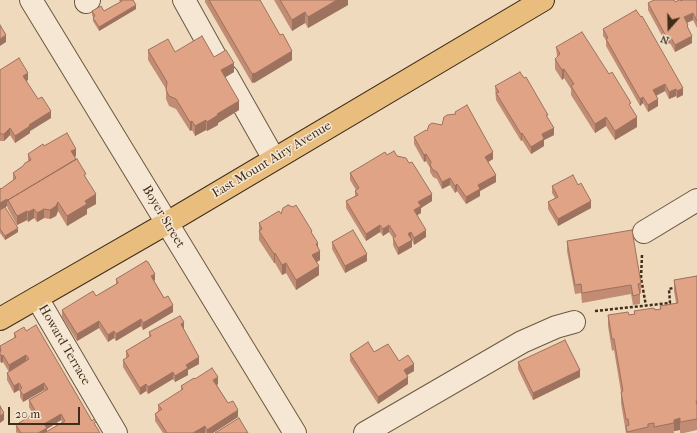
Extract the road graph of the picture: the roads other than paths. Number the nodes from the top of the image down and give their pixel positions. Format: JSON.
{"nodes":[{"id":1,"x":32,"y":0,"type":"edge"},
{"id":2,"x":184,"y":0,"type":"edge"},
{"id":3,"x":533,"y":3,"type":"edge"},
{"id":4,"x":274,"y":159,"type":"junction"},
{"id":5,"x":697,"y":200,"type":"edge"},
{"id":6,"x":167,"y":222,"type":"junction"},
{"id":7,"x":644,"y":232,"type":"road end"},
{"id":8,"x":37,"y":298,"type":"junction"},
{"id":9,"x":0,"y":320,"type":"edge"},
{"id":10,"x":574,"y":322,"type":"road end"},
{"id":11,"x":116,"y":433,"type":"edge"},
{"id":12,"x":295,"y":433,"type":"edge"},
{"id":13,"x":365,"y":433,"type":"edge"}],
"edges":[{"from":1,"to":6,"type":"street","name":"Boyer Street"},
{"from":2,"to":4,"type":"street"},
{"from":3,"to":4,"type":"main road","name":"East Mount Airy Avenue"},
{"from":4,"to":6,"type":"main road","name":"East Mount Airy Avenue"},
{"from":5,"to":7,"type":"street"},
{"from":6,"to":8,"type":"main road","name":"East Mount Airy Avenue"},
{"from":6,"to":12,"type":"street","name":"Boyer Street"},
{"from":8,"to":9,"type":"main road","name":"East Mount Airy Avenue"},
{"from":8,"to":11,"type":"street","name":"Howard Terrace"},
{"from":10,"to":13,"type":"street"}]}
